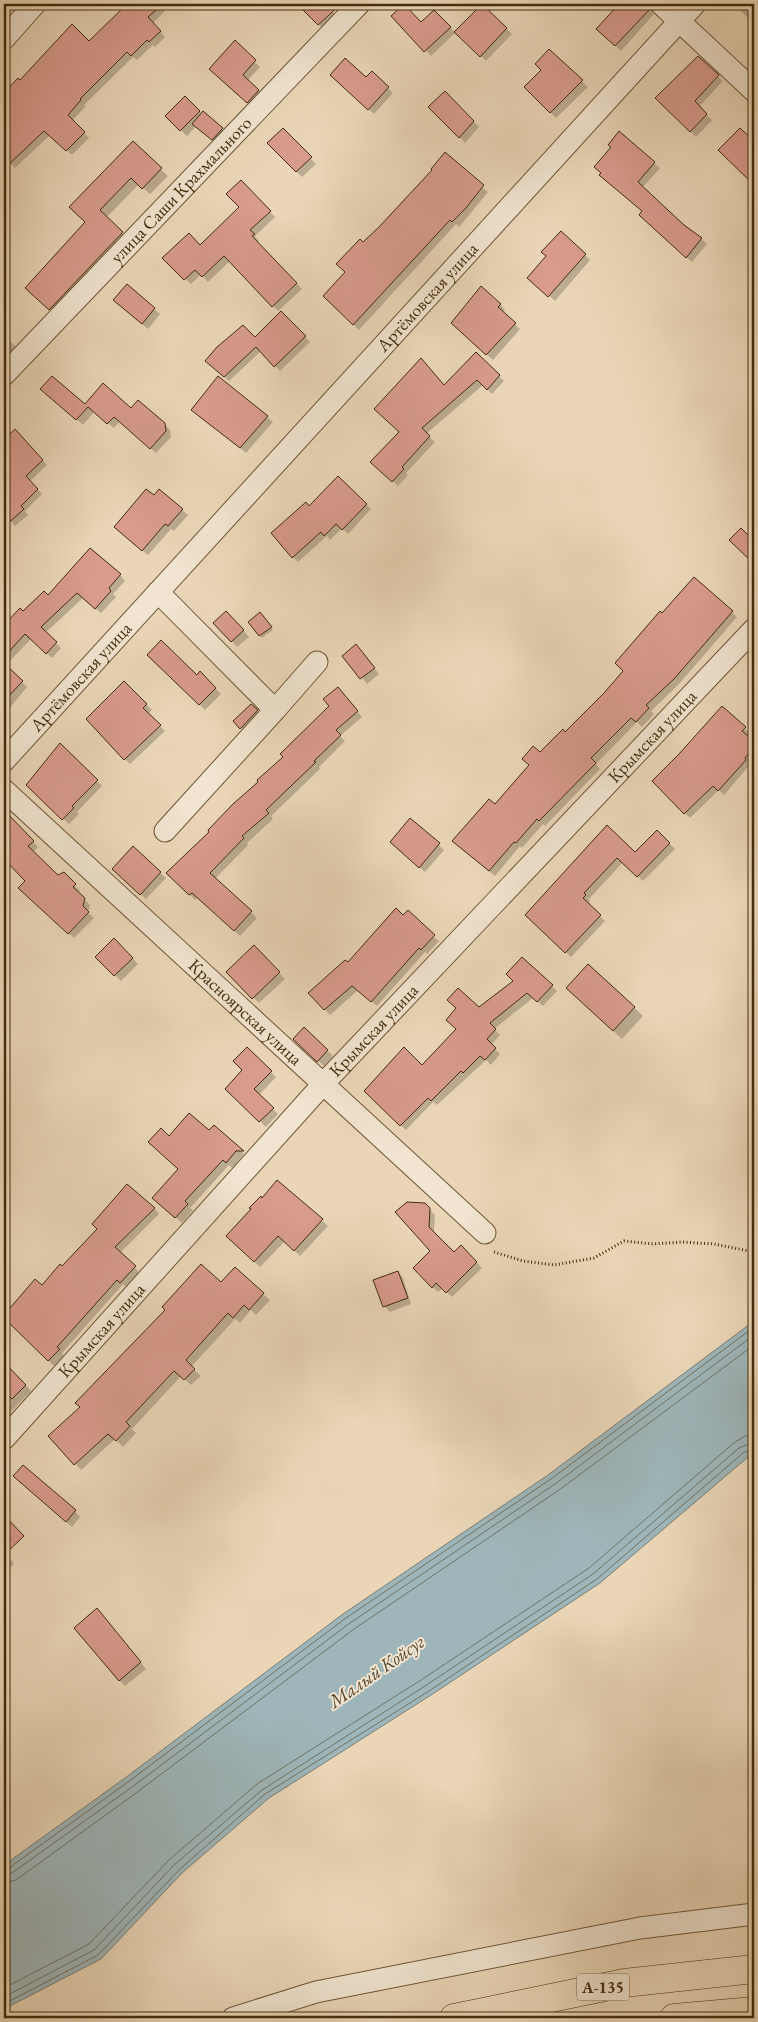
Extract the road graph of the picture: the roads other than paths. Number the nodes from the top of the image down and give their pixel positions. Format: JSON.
{"nodes":[{"id":1,"x":35,"y":4,"type":"edge"},
{"id":2,"x":359,"y":4,"type":"edge"},
{"id":3,"x":661,"y":4,"type":"edge"},
{"id":4,"x":695,"y":4,"type":"edge"},
{"id":5,"x":679,"y":21,"type":"junction"},
{"id":6,"x":4,"y":39,"type":"edge"},
{"id":7,"x":754,"y":91,"type":"edge"},
{"id":8,"x":4,"y":375,"type":"edge"},
{"id":9,"x":158,"y":592,"type":"junction"},
{"id":10,"x":754,"y":629,"type":"edge"},
{"id":11,"x":318,"y":662,"type":"dead end"},
{"id":12,"x":275,"y":710,"type":"junction"},
{"id":13,"x":4,"y":761,"type":"edge"},
{"id":14,"x":4,"y":790,"type":"edge"},
{"id":15,"x":165,"y":831,"type":"dead end"},
{"id":16,"x":324,"y":1083,"type":"junction"},
{"id":17,"x":485,"y":1233,"type":"road end"},
{"id":18,"x":4,"y":1440,"type":"edge"},
{"id":19,"x":754,"y":1914,"type":"edge"},
{"id":20,"x":754,"y":1969,"type":"edge"},
{"id":21,"x":754,"y":2011,"type":"edge"},
{"id":22,"x":233,"y":2018,"type":"edge"},
{"id":23,"x":454,"y":2018,"type":"edge"},
{"id":24,"x":674,"y":2018,"type":"edge"}],
"edges":[{"from":1,"to":6,"type":"street"},
{"from":2,"to":8,"type":"street","name":"улица Саши Крахмального"},
{"from":3,"to":5,"type":"street"},
{"from":4,"to":5,"type":"street","name":"Артёмовская улица"},
{"from":5,"to":7,"type":"street"},
{"from":5,"to":9,"type":"street","name":"Артёмовская улица"},
{"from":9,"to":12,"type":"street"},
{"from":9,"to":13,"type":"street","name":"Артёмовская улица"},
{"from":10,"to":16,"type":"street","name":"Крымская улица"},
{"from":11,"to":12,"type":"street"},
{"from":12,"to":15,"type":"street"},
{"from":14,"to":16,"type":"street","name":"Красноярская улица"},
{"from":16,"to":17,"type":"street","name":"Красноярская улица"},
{"from":16,"to":18,"type":"street","name":"Крымская улица"},
{"from":19,"to":22,"type":"street"},
{"from":20,"to":23,"type":"highway","number":"А-135"},
{"from":21,"to":24,"type":"highway"}]}
